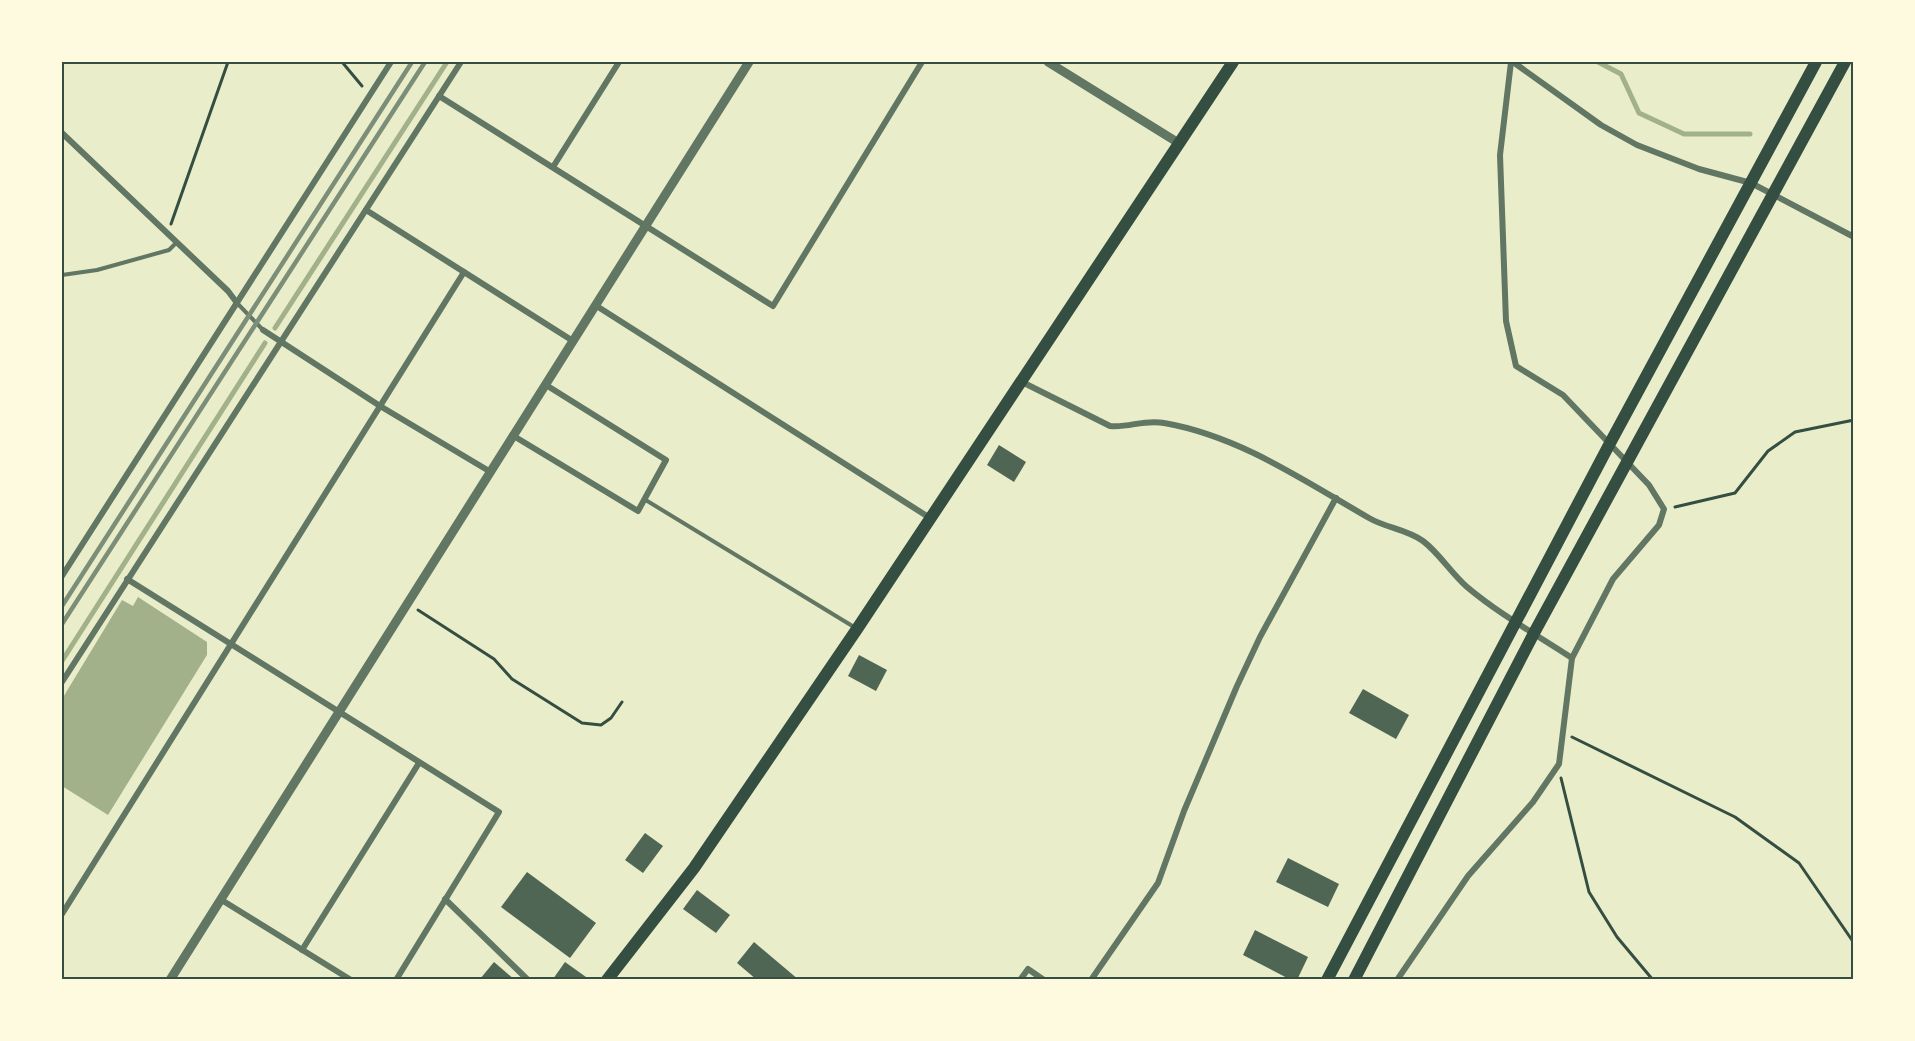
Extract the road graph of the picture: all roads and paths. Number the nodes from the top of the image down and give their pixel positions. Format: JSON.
{"nodes":[{"id":1,"x":228,"y":62,"type":"edge"},
{"id":2,"x":342,"y":62,"type":"edge"},
{"id":3,"x":391,"y":62,"type":"edge"},
{"id":4,"x":461,"y":62,"type":"edge"},
{"id":5,"x":619,"y":62,"type":"edge"},
{"id":6,"x":749,"y":62,"type":"edge"},
{"id":7,"x":922,"y":62,"type":"edge"},
{"id":8,"x":1048,"y":62,"type":"edge"},
{"id":9,"x":1233,"y":62,"type":"edge"},
{"id":10,"x":1512,"y":62,"type":"edge"},
{"id":11,"x":1816,"y":62,"type":"edge"},
{"id":12,"x":1845,"y":62,"type":"edge"},
{"id":13,"x":371,"y":93,"type":"junction"},
{"id":14,"x":439,"y":96,"type":"junction"},
{"id":15,"x":62,"y":133,"type":"edge"},
{"id":16,"x":1177,"y":142,"type":"junction"},
{"id":17,"x":554,"y":166,"type":"junction"},
{"id":18,"x":1751,"y":183,"type":"junction"},
{"id":19,"x":1773,"y":194,"type":"junction"},
{"id":20,"x":366,"y":210,"type":"junction"},
{"id":21,"x":647,"y":224,"type":"junction"},
{"id":22,"x":166,"y":231,"type":"junction"},
{"id":23,"x":1854,"y":237,"type":"edge"},
{"id":24,"x":177,"y":242,"type":"junction"},
{"id":25,"x":464,"y":272,"type":"junction"},
{"id":26,"x":62,"y":275,"type":"edge"},
{"id":27,"x":237,"y":303,"type":"junction"},
{"id":28,"x":595,"y":305,"type":"junction"},
{"id":29,"x":263,"y":330,"type":"joint"},
{"id":30,"x":280,"y":341,"type":"junction"},
{"id":31,"x":573,"y":341,"type":"junction"},
{"id":32,"x":1022,"y":382,"type":"junction"},
{"id":33,"x":546,"y":385,"type":"junction"},
{"id":34,"x":380,"y":406,"type":"junction"},
{"id":35,"x":1854,"y":420,"type":"edge"},
{"id":36,"x":512,"y":435,"type":"junction"},
{"id":37,"x":1609,"y":445,"type":"junction"},
{"id":38,"x":1627,"y":463,"type":"junction"},
{"id":39,"x":489,"y":471,"type":"junction"},
{"id":40,"x":1336,"y":498,"type":"junction"},
{"id":41,"x":644,"y":499,"type":"junction"},
{"id":42,"x":1664,"y":509,"type":"junction"},
{"id":43,"x":930,"y":519,"type":"junction"},
{"id":44,"x":62,"y":576,"type":"edge"},
{"id":45,"x":127,"y":579,"type":"junction"},
{"id":46,"x":406,"y":602,"type":"junction"},
{"id":47,"x":1516,"y":620,"type":"junction"},
{"id":48,"x":857,"y":629,"type":"junction"},
{"id":49,"x":1534,"y":633,"type":"junction"},
{"id":50,"x":230,"y":644,"type":"junction"},
{"id":51,"x":1572,"y":658,"type":"junction"},
{"id":52,"x":62,"y":682,"type":"edge"},
{"id":53,"x":622,"y":702,"type":"dead end"},
{"id":54,"x":337,"y":712,"type":"junction"},
{"id":55,"x":1563,"y":733,"type":"junction"},
{"id":56,"x":419,"y":763,"type":"junction"},
{"id":57,"x":1559,"y":764,"type":"junction"},
{"id":58,"x":220,"y":899,"type":"junction"},
{"id":59,"x":445,"y":899,"type":"junction"},
{"id":60,"x":62,"y":914,"type":"edge"},
{"id":61,"x":1854,"y":943,"type":"edge"},
{"id":62,"x":302,"y":950,"type":"junction"},
{"id":63,"x":170,"y":980,"type":"edge"},
{"id":64,"x":351,"y":980,"type":"edge"},
{"id":65,"x":396,"y":980,"type":"edge"},
{"id":66,"x":528,"y":980,"type":"edge"},
{"id":67,"x":607,"y":980,"type":"edge"},
{"id":68,"x":1020,"y":980,"type":"edge"},
{"id":69,"x":1044,"y":980,"type":"edge"},
{"id":70,"x":1091,"y":980,"type":"edge"},
{"id":71,"x":1327,"y":980,"type":"edge"},
{"id":72,"x":1354,"y":980,"type":"edge"},
{"id":73,"x":1398,"y":980,"type":"edge"},
{"id":74,"x":1653,"y":980,"type":"edge"}],
"edges":[{"from":1,"to":22,"type":"path"},
{"from":2,"to":13,"type":"path"},
{"from":3,"to":13,"type":"street"},
{"from":4,"to":14,"type":"street"},
{"from":5,"to":17,"type":"street"},
{"from":6,"to":21,"type":"street"},
{"from":7,"to":21,"type":"street"},
{"from":8,"to":16,"type":"street"},
{"from":9,"to":16,"type":"main road"},
{"from":10,"to":18,"type":"street"},
{"from":10,"to":37,"type":"street"},
{"from":11,"to":18,"type":"main road"},
{"from":12,"to":19,"type":"main road"},
{"from":13,"to":27,"type":"street"},
{"from":14,"to":17,"type":"street"},
{"from":14,"to":20,"type":"street"},
{"from":15,"to":22,"type":"street"},
{"from":16,"to":32,"type":"main road"},
{"from":17,"to":21,"type":"street"},
{"from":18,"to":19,"type":"street"},
{"from":18,"to":37,"type":"main road"},
{"from":19,"to":23,"type":"street"},
{"from":19,"to":38,"type":"main road"},
{"from":20,"to":25,"type":"street"},
{"from":20,"to":30,"type":"street"},
{"from":21,"to":28,"type":"street"},
{"from":22,"to":24,"type":"street"},
{"from":24,"to":26,"type":"lane"},
{"from":24,"to":27,"type":"street"},
{"from":25,"to":31,"type":"street"},
{"from":25,"to":34,"type":"street"},
{"from":27,"to":29,"type":"lane"},
{"from":27,"to":44,"type":"street"},
{"from":28,"to":31,"type":"street"},
{"from":28,"to":43,"type":"street"},
{"from":29,"to":30,"type":"street"},
{"from":30,"to":34,"type":"street"},
{"from":30,"to":45,"type":"street"},
{"from":31,"to":33,"type":"street"},
{"from":32,"to":40,"type":"street"},
{"from":32,"to":43,"type":"main road"},
{"from":33,"to":36,"type":"street"},
{"from":33,"to":41,"type":"street"},
{"from":34,"to":39,"type":"street"},
{"from":34,"to":50,"type":"street"},
{"from":35,"to":42,"type":"path"},
{"from":36,"to":39,"type":"street"},
{"from":36,"to":41,"type":"street"},
{"from":37,"to":38,"type":"street"},
{"from":37,"to":47,"type":"main road"},
{"from":38,"to":42,"type":"street"},
{"from":38,"to":49,"type":"main road"},
{"from":39,"to":46,"type":"street"},
{"from":40,"to":47,"type":"street"},
{"from":40,"to":70,"type":"street"},
{"from":41,"to":48,"type":"lane"},
{"from":42,"to":51,"type":"street"},
{"from":43,"to":48,"type":"main road"},
{"from":45,"to":50,"type":"street"},
{"from":45,"to":52,"type":"street"},
{"from":46,"to":53,"type":"path"},
{"from":46,"to":54,"type":"street"},
{"from":47,"to":49,"type":"street"},
{"from":47,"to":71,"type":"main road"},
{"from":48,"to":67,"type":"main road"},
{"from":49,"to":51,"type":"street"},
{"from":49,"to":72,"type":"main road"},
{"from":50,"to":54,"type":"street"},
{"from":50,"to":60,"type":"street"},
{"from":51,"to":55,"type":"street"},
{"from":54,"to":56,"type":"street"},
{"from":54,"to":58,"type":"street"},
{"from":55,"to":57,"type":"street"},
{"from":55,"to":61,"type":"path"},
{"from":56,"to":59,"type":"street"},
{"from":56,"to":62,"type":"street"},
{"from":57,"to":73,"type":"street"},
{"from":57,"to":74,"type":"path"},
{"from":58,"to":62,"type":"street"},
{"from":58,"to":63,"type":"street"},
{"from":59,"to":65,"type":"street"},
{"from":59,"to":66,"type":"street"},
{"from":62,"to":64,"type":"street"},
{"from":68,"to":69,"type":"street"}]}
